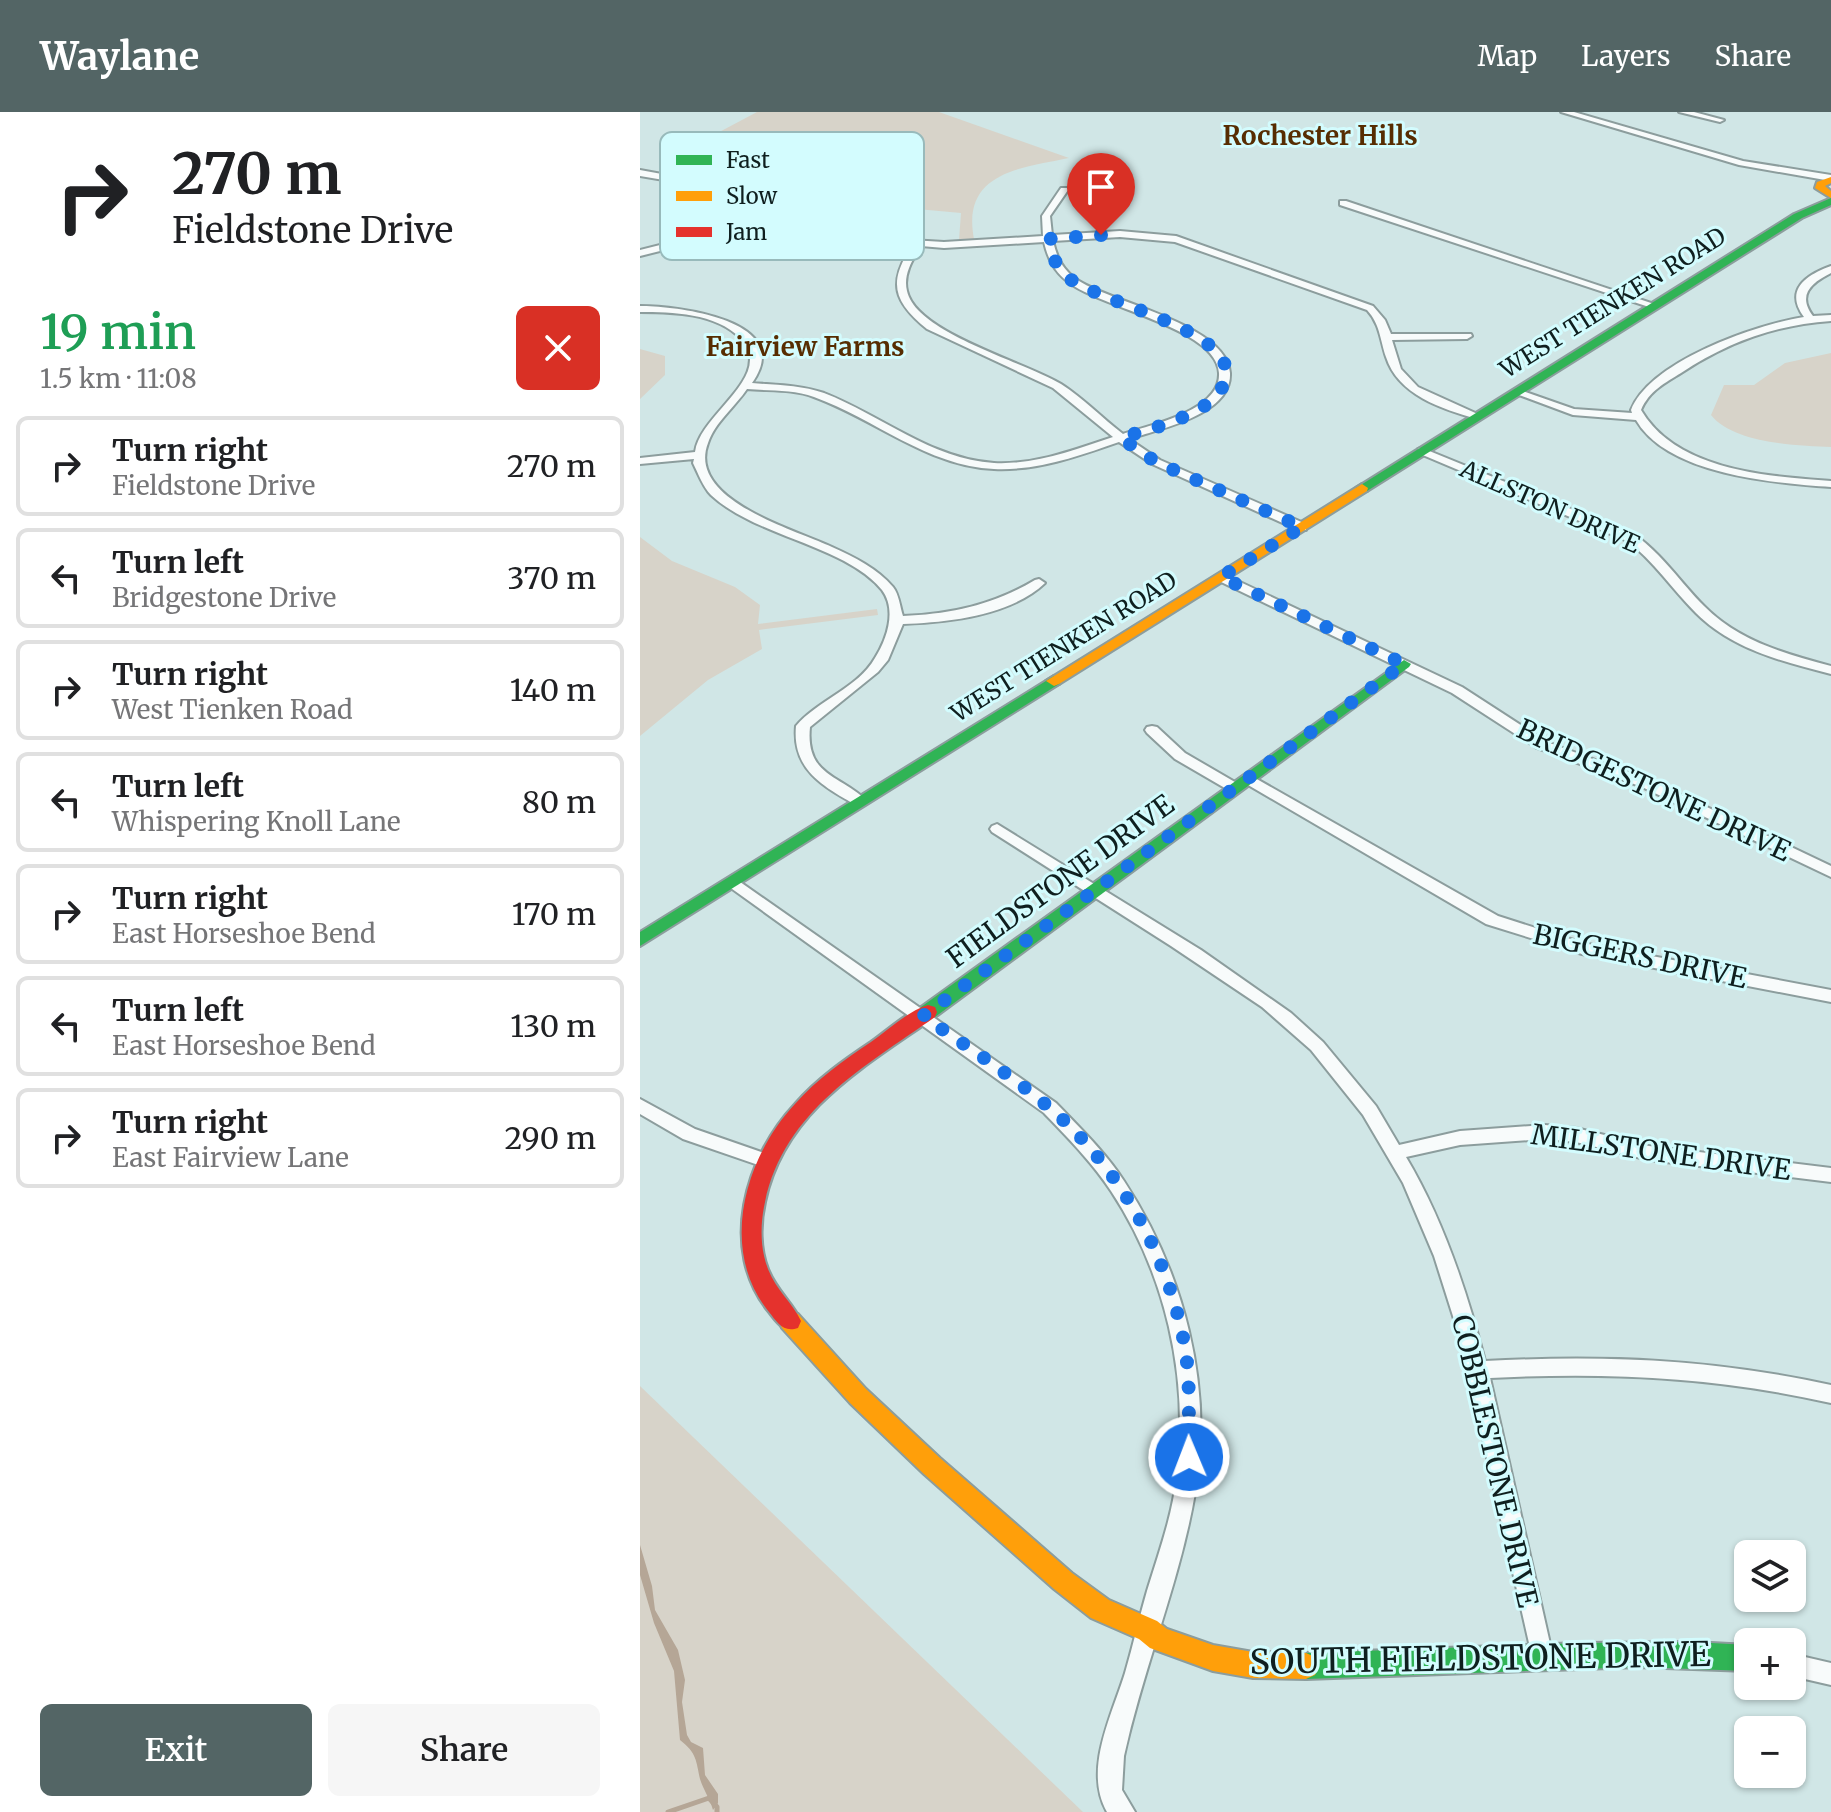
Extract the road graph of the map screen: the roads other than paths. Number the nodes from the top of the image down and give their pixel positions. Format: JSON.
{"nodes":[{"id":1,"x":1565,"y":112,"type":"edge"},
{"id":2,"x":1612,"y":112,"type":"edge"},
{"id":3,"x":1683,"y":112,"type":"edge"},
{"id":4,"x":1594,"y":120,"type":"junction"},
{"id":5,"x":1720,"y":120,"type":"dead end"},
{"id":6,"x":1775,"y":169,"type":"junction"},
{"id":7,"x":1828,"y":189,"type":"edge"},
{"id":8,"x":1064,"y":190,"type":"dead end"},
{"id":9,"x":1343,"y":203,"type":"dead end"},
{"id":10,"x":1049,"y":239,"type":"junction"},
{"id":11,"x":924,"y":244,"type":"edge"},
{"id":12,"x":660,"y":248,"type":"edge"},
{"id":13,"x":640,"y":253,"type":"edge"},
{"id":14,"x":907,"y":260,"type":"edge"},
{"id":15,"x":1831,"y":269,"type":"edge"},
{"id":16,"x":1655,"y":306,"type":"junction"},
{"id":17,"x":640,"y":309,"type":"edge"},
{"id":18,"x":1831,"y":318,"type":"edge"},
{"id":19,"x":1811,"y":320,"type":"junction"},
{"id":20,"x":1467,"y":336,"type":"dead end"},
{"id":21,"x":1388,"y":337,"type":"junction"},
{"id":22,"x":747,"y":386,"type":"junction"},
{"id":23,"x":1516,"y":392,"type":"junction"},
{"id":24,"x":1477,"y":416,"type":"junction"},
{"id":25,"x":1638,"y":417,"type":"junction"},
{"id":26,"x":1121,"y":438,"type":"junction"},
{"id":27,"x":1422,"y":451,"type":"junction"},
{"id":28,"x":700,"y":455,"type":"junction"},
{"id":29,"x":640,"y":461,"type":"edge"},
{"id":30,"x":1831,"y":484,"type":"edge"},
{"id":31,"x":1302,"y":527,"type":"junction"},
{"id":32,"x":1221,"y":577,"type":"junction"},
{"id":33,"x":1039,"y":583,"type":"dead end"},
{"id":34,"x":896,"y":620,"type":"junction"},
{"id":35,"x":1404,"y":664,"type":"junction"},
{"id":36,"x":1831,"y":670,"type":"edge"},
{"id":37,"x":1152,"y":730,"type":"dead end"},
{"id":38,"x":1242,"y":783,"type":"junction"},
{"id":39,"x":861,"y":802,"type":"junction"},
{"id":40,"x":997,"y":829,"type":"dead end"},
{"id":41,"x":1831,"y":872,"type":"edge"},
{"id":42,"x":733,"y":882,"type":"junction"},
{"id":43,"x":1094,"y":891,"type":"junction"},
{"id":44,"x":640,"y":940,"type":"edge"},
{"id":45,"x":1831,"y":996,"type":"edge"},
{"id":46,"x":923,"y":1016,"type":"junction"},
{"id":47,"x":640,"y":1106,"type":"edge"},
{"id":48,"x":1397,"y":1152,"type":"junction"},
{"id":49,"x":767,"y":1161,"type":"junction"},
{"id":50,"x":1831,"y":1175,"type":"edge"},
{"id":51,"x":1478,"y":1370,"type":"junction"},
{"id":52,"x":1831,"y":1394,"type":"edge"},
{"id":53,"x":1148,"y":1630,"type":"junction"},
{"id":54,"x":1542,"y":1657,"type":"junction"},
{"id":55,"x":1734,"y":1657,"type":"edge"},
{"id":56,"x":1806,"y":1668,"type":"edge"},
{"id":57,"x":1831,"y":1674,"type":"edge"},
{"id":58,"x":1123,"y":1812,"type":"edge"}],
"edges":[{"from":1,"to":4,"type":"street"},
{"from":2,"to":4,"type":"street"},
{"from":3,"to":5,"type":"street"},
{"from":4,"to":6,"type":"street"},
{"from":6,"to":7,"type":"street"},
{"from":6,"to":7,"type":"street"},
{"from":7,"to":16,"type":"street","name":"WEST TIENKEN ROAD"},
{"from":8,"to":10,"type":"street"},
{"from":9,"to":16,"type":"street"},
{"from":10,"to":11,"type":"street"},
{"from":10,"to":21,"type":"street"},
{"from":10,"to":26,"type":"street"},
{"from":12,"to":13,"type":"street"},
{"from":14,"to":26,"type":"street"},
{"from":15,"to":19,"type":"street"},
{"from":16,"to":23,"type":"street","name":"WEST TIENKEN ROAD"},
{"from":17,"to":22,"type":"street"},
{"from":18,"to":19,"type":"street"},
{"from":19,"to":25,"type":"street"},
{"from":20,"to":21,"type":"street"},
{"from":21,"to":24,"type":"street"},
{"from":22,"to":26,"type":"street"},
{"from":22,"to":28,"type":"street"},
{"from":23,"to":24,"type":"street","name":"WEST TIENKEN ROAD"},
{"from":23,"to":25,"type":"street"},
{"from":24,"to":27,"type":"street","name":"WEST TIENKEN ROAD"},
{"from":25,"to":30,"type":"street"},
{"from":26,"to":31,"type":"street"},
{"from":27,"to":31,"type":"street","name":"WEST TIENKEN ROAD"},
{"from":27,"to":36,"type":"street","name":"ALLSTON DRIVE"},
{"from":28,"to":29,"type":"street"},
{"from":28,"to":34,"type":"street"},
{"from":31,"to":32,"type":"street","name":"WEST TIENKEN ROAD"},
{"from":32,"to":35,"type":"street","name":"BRIDGESTONE DRIVE"},
{"from":32,"to":39,"type":"street","name":"WEST TIENKEN ROAD"},
{"from":33,"to":34,"type":"street"},
{"from":34,"to":39,"type":"street"},
{"from":35,"to":38,"type":"street","name":"FIELDSTONE DRIVE"},
{"from":35,"to":41,"type":"street","name":"BRIDGESTONE DRIVE"},
{"from":37,"to":38,"type":"street","name":"BIGGERS DRIVE"},
{"from":38,"to":43,"type":"street","name":"FIELDSTONE DRIVE"},
{"from":38,"to":45,"type":"street","name":"BIGGERS DRIVE"},
{"from":39,"to":42,"type":"street","name":"WEST TIENKEN ROAD"},
{"from":40,"to":43,"type":"street","name":"COBBLESTONE DRIVE"},
{"from":42,"to":44,"type":"street","name":"WEST TIENKEN ROAD"},
{"from":42,"to":46,"type":"street"},
{"from":43,"to":46,"type":"street","name":"FIELDSTONE DRIVE"},
{"from":43,"to":48,"type":"street","name":"COBBLESTONE DRIVE"},
{"from":46,"to":49,"type":"street","name":"FIELDSTONE DRIVE"},
{"from":46,"to":53,"type":"street"},
{"from":47,"to":49,"type":"street"},
{"from":48,"to":50,"type":"street","name":"MILLSTONE DRIVE"},
{"from":48,"to":51,"type":"street","name":"COBBLESTONE DRIVE"},
{"from":49,"to":53,"type":"street","name":"SOUTH FIELDSTONE DRIVE"},
{"from":51,"to":52,"type":"street"},
{"from":51,"to":54,"type":"street","name":"COBBLESTONE DRIVE"},
{"from":53,"to":54,"type":"street","name":"SOUTH FIELDSTONE DRIVE"},
{"from":53,"to":58,"type":"street"},
{"from":54,"to":55,"type":"street","name":"SOUTH FIELDSTONE DRIVE"},
{"from":56,"to":57,"type":"street"}]}
